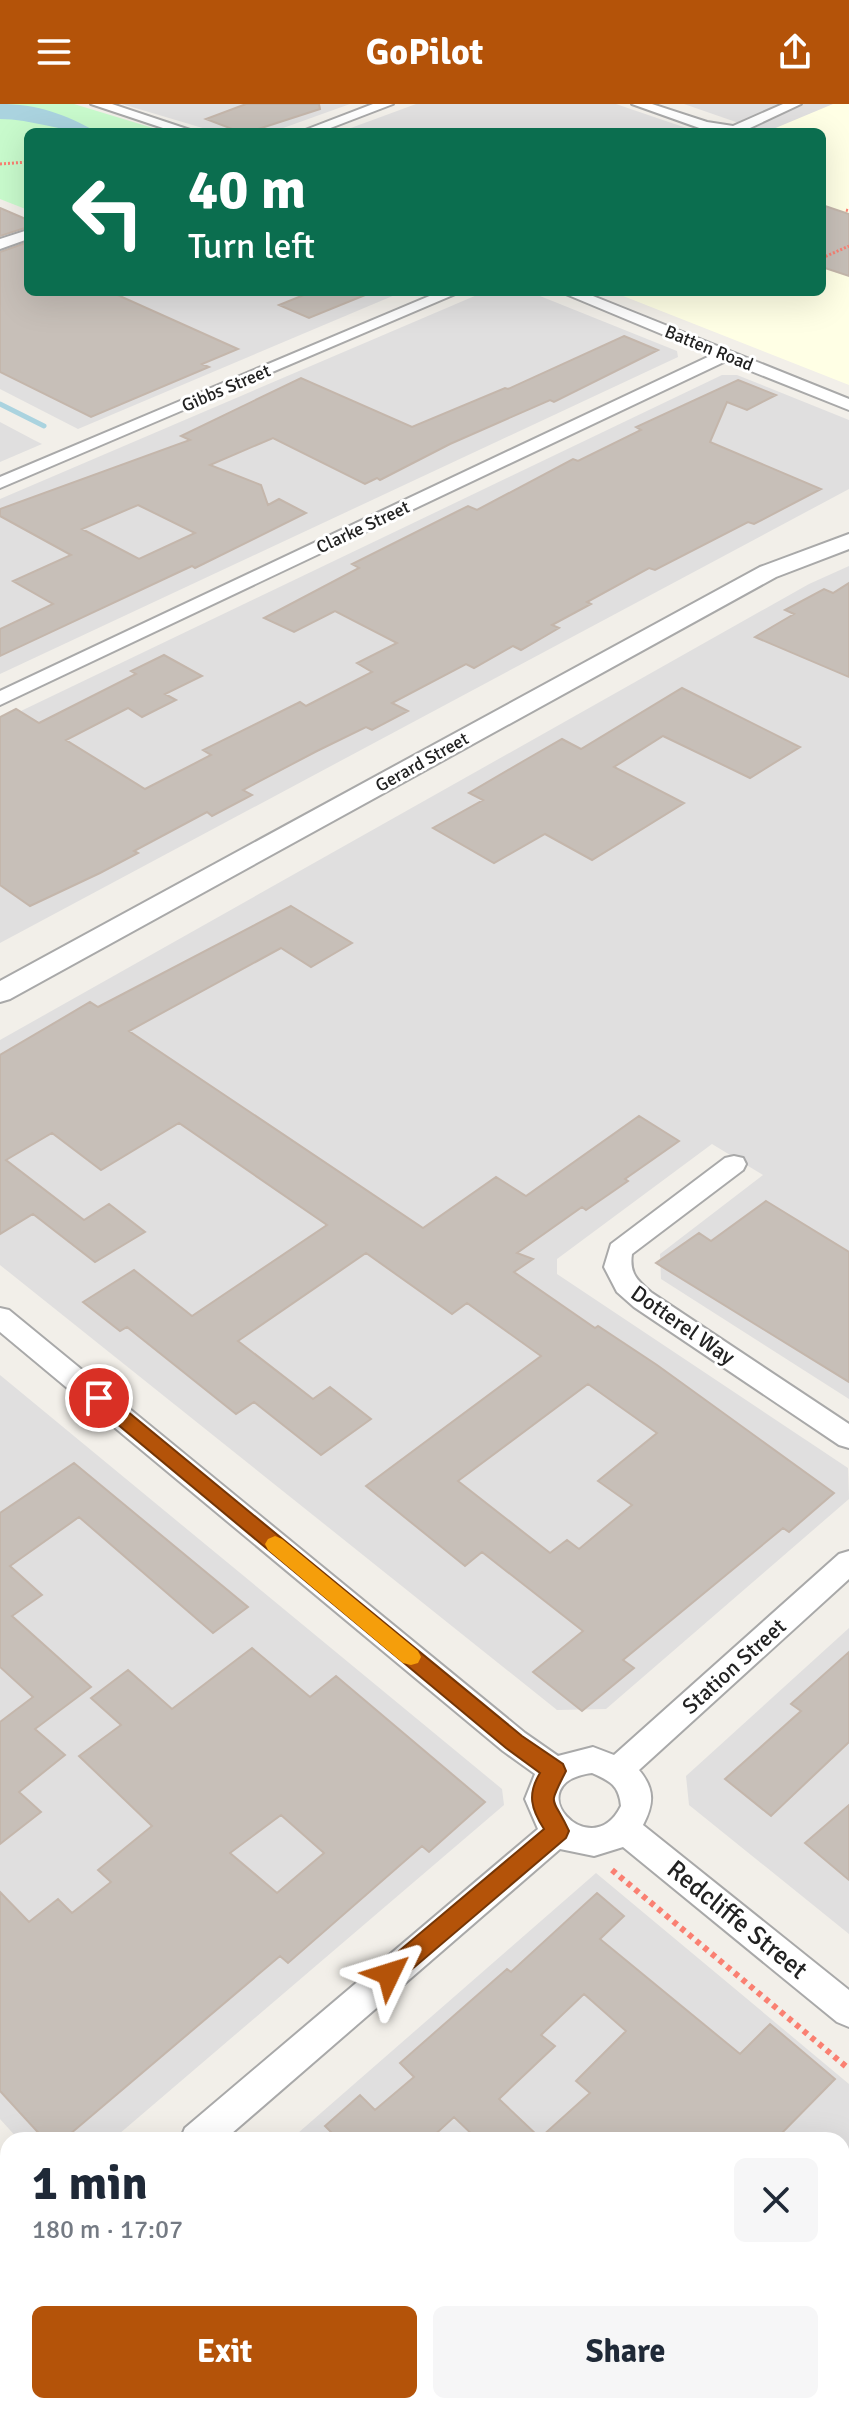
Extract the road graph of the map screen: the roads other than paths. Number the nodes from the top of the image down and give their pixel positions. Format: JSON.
{"nodes":[{"id":1,"x":98,"y":104,"type":"edge"},
{"id":2,"x":386,"y":104,"type":"edge"},
{"id":3,"x":639,"y":104,"type":"edge"},
{"id":4,"x":660,"y":104,"type":"edge"},
{"id":5,"x":794,"y":104,"type":"edge"},
{"id":6,"x":176,"y":128,"type":"edge"},
{"id":7,"x":318,"y":128,"type":"edge"},
{"id":8,"x":723,"y":128,"type":"edge"},
{"id":9,"x":734,"y":128,"type":"edge"},
{"id":10,"x":745,"y":128,"type":"edge"},
{"id":11,"x":24,"y":235,"type":"edge"},
{"id":12,"x":0,"y":244,"type":"edge"},
{"id":13,"x":443,"y":296,"type":"edge"},
{"id":14,"x":579,"y":296,"type":"edge"},
{"id":15,"x":726,"y":355,"type":"junction"},
{"id":16,"x":849,"y":405,"type":"edge"},
{"id":17,"x":0,"y":483,"type":"edge"},
{"id":18,"x":849,"y":541,"type":"edge"},
{"id":19,"x":0,"y":699,"type":"edge"},
{"id":20,"x":0,"y":993,"type":"edge"},
{"id":21,"x":734,"y":1164,"type":"dead end"},
{"id":22,"x":0,"y":1317,"type":"edge"},
{"id":23,"x":849,"y":1438,"type":"edge"},
{"id":24,"x":849,"y":1562,"type":"edge"},
{"id":25,"x":619,"y":1769,"type":"junction"},
{"id":26,"x":555,"y":1771,"type":"junction"},
{"id":27,"x":626,"y":1830,"type":"junction"},
{"id":28,"x":558,"y":1831,"type":"junction"},
{"id":29,"x":849,"y":2011,"type":"edge"},
{"id":30,"x":207,"y":2132,"type":"edge"}],
"edges":[{"from":1,"to":6,"type":"street"},
{"from":2,"to":7,"type":"street"},
{"from":3,"to":8,"type":"street"},
{"from":4,"to":9,"type":"street"},
{"from":5,"to":10,"type":"street"},
{"from":11,"to":12,"type":"street"},
{"from":13,"to":17,"type":"street","name":"Gibbs Street"},
{"from":14,"to":15,"type":"street","name":"Batten Road"},
{"from":15,"to":16,"type":"street","name":"Batten Road"},
{"from":15,"to":19,"type":"street","name":"Clarke Street"},
{"from":18,"to":20,"type":"street","name":"Gerard Street"},
{"from":21,"to":23,"type":"street","name":"Dotterel Way"},
{"from":22,"to":26,"type":"street"},
{"from":24,"to":25,"type":"street","name":"Station Street"},
{"from":25,"to":26,"type":"street"},
{"from":25,"to":27,"type":"street"},
{"from":26,"to":28,"type":"street"},
{"from":27,"to":28,"type":"street"},
{"from":27,"to":29,"type":"street","name":"Redcliffe Street"},
{"from":28,"to":30,"type":"street"}]}
